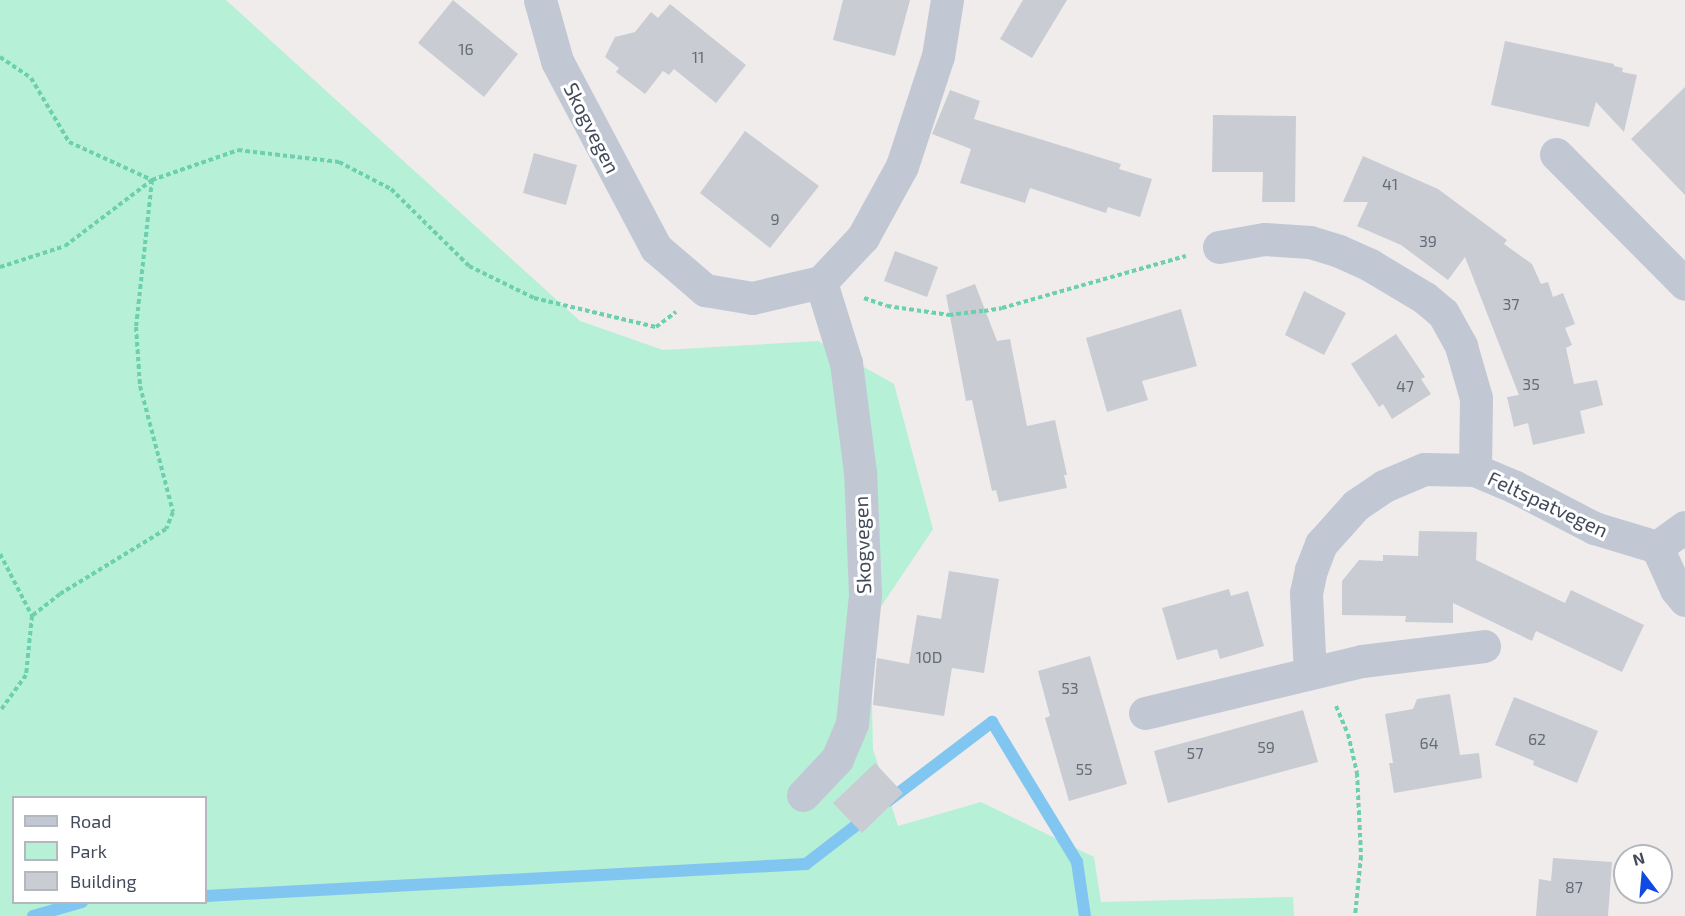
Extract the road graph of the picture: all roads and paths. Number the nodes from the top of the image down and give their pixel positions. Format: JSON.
{"nodes":[{"id":1,"x":540,"y":0,"type":"edge"},
{"id":2,"x":947,"y":0,"type":"edge"},
{"id":3,"x":0,"y":57,"type":"edge"},
{"id":4,"x":1556,"y":154,"type":"dead end"},
{"id":5,"x":152,"y":180,"type":"junction"},
{"id":6,"x":1219,"y":247,"type":"joint"},
{"id":7,"x":0,"y":267,"type":"edge"},
{"id":8,"x":821,"y":282,"type":"junction"},
{"id":9,"x":1685,"y":284,"type":"edge"},
{"id":10,"x":705,"y":290,"type":"junction"},
{"id":11,"x":1475,"y":470,"type":"junction"},
{"id":12,"x":1685,"y":527,"type":"edge"},
{"id":13,"x":1657,"y":547,"type":"junction"},
{"id":14,"x":0,"y":554,"type":"edge"},
{"id":15,"x":1685,"y":600,"type":"edge"},
{"id":16,"x":32,"y":616,"type":"junction"},
{"id":17,"x":1484,"y":646,"type":"dead end"},
{"id":18,"x":1310,"y":673,"type":"junction"},
{"id":19,"x":0,"y":711,"type":"edge"},
{"id":20,"x":1145,"y":713,"type":"dead end"},
{"id":21,"x":804,"y":795,"type":"dead end"},
{"id":22,"x":1354,"y":916,"type":"edge"}],
"edges":[{"from":1,"to":10,"type":"street","name":"Skogvegen"},
{"from":2,"to":8,"type":"street"},
{"from":3,"to":5,"type":"path"},
{"from":4,"to":9,"type":"street"},
{"from":5,"to":7,"type":"path"},
{"from":5,"to":10,"type":"path"},
{"from":5,"to":16,"type":"path"},
{"from":6,"to":8,"type":"path"},
{"from":6,"to":11,"type":"street","name":"Feltspatvegen"},
{"from":8,"to":10,"type":"street"},
{"from":8,"to":21,"type":"street","name":"Skogvegen"},
{"from":11,"to":13,"type":"street","name":"Feltspatvegen"},
{"from":11,"to":18,"type":"street","name":"Feltspatvegen"},
{"from":12,"to":13,"type":"street"},
{"from":13,"to":15,"type":"street"},
{"from":14,"to":16,"type":"path"},
{"from":16,"to":19,"type":"path"},
{"from":17,"to":18,"type":"street"},
{"from":18,"to":20,"type":"street"},
{"from":18,"to":22,"type":"path"}]}
